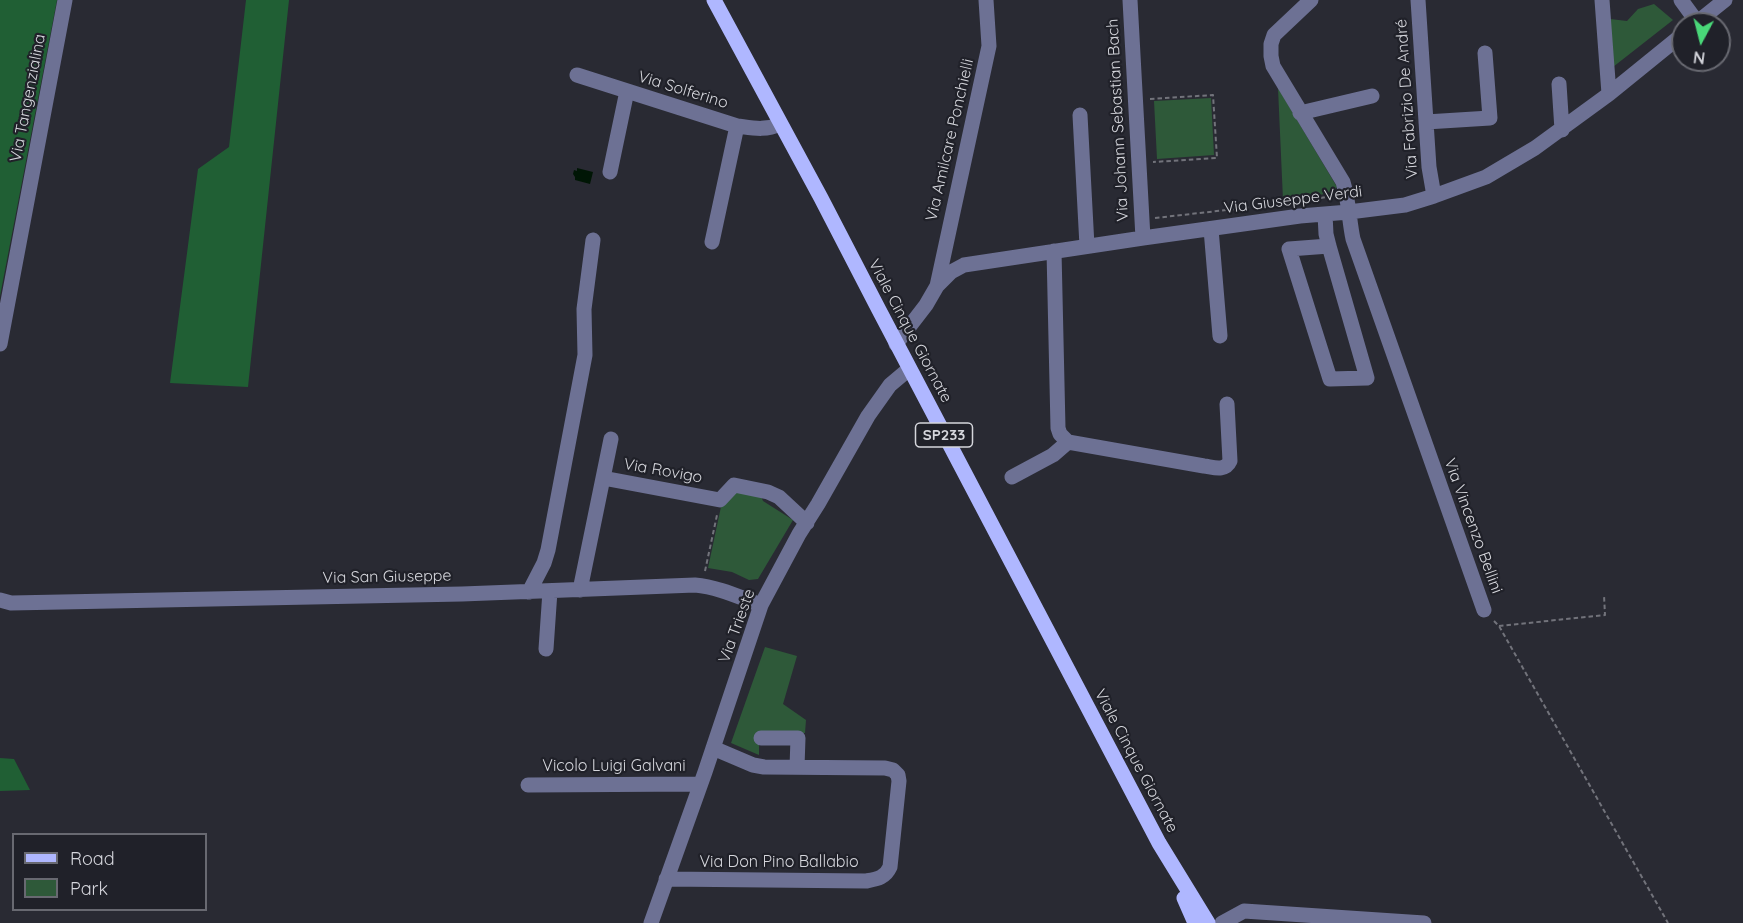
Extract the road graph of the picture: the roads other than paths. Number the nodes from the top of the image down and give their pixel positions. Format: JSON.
{"nodes":[{"id":1,"x":65,"y":0,"type":"edge"},
{"id":2,"x":714,"y":0,"type":"edge"},
{"id":3,"x":986,"y":0,"type":"edge"},
{"id":4,"x":1130,"y":0,"type":"edge"},
{"id":5,"x":1311,"y":0,"type":"edge"},
{"id":6,"x":1418,"y":0,"type":"edge"},
{"id":7,"x":1602,"y":0,"type":"edge"},
{"id":8,"x":1725,"y":0,"type":"edge"},
{"id":9,"x":1710,"y":12,"type":"edge"},
{"id":10,"x":1671,"y":44,"type":"edge"},
{"id":11,"x":1485,"y":53,"type":"dead end"},
{"id":12,"x":577,"y":75,"type":"dead end"},
{"id":13,"x":1559,"y":84,"type":"dead end"},
{"id":14,"x":627,"y":91,"type":"junction"},
{"id":15,"x":1609,"y":94,"type":"junction"},
{"id":16,"x":1372,"y":96,"type":"dead end"},
{"id":17,"x":1300,"y":113,"type":"junction"},
{"id":18,"x":1080,"y":116,"type":"dead end"},
{"id":19,"x":1426,"y":122,"type":"junction"},
{"id":20,"x":780,"y":124,"type":"junction"},
{"id":21,"x":737,"y":126,"type":"junction"},
{"id":22,"x":1562,"y":130,"type":"junction"},
{"id":23,"x":610,"y":172,"type":"dead end"},
{"id":24,"x":1434,"y":196,"type":"junction"},
{"id":25,"x":1349,"y":212,"type":"junction"},
{"id":26,"x":1325,"y":214,"type":"junction"},
{"id":27,"x":1211,"y":229,"type":"junction"},
{"id":28,"x":1143,"y":238,"type":"junction"},
{"id":29,"x":593,"y":240,"type":"dead end"},
{"id":30,"x":712,"y":242,"type":"dead end"},
{"id":31,"x":1087,"y":246,"type":"junction"},
{"id":32,"x":1329,"y":246,"type":"junction"},
{"id":33,"x":1054,"y":251,"type":"junction"},
{"id":34,"x":936,"y":286,"type":"junction"},
{"id":35,"x":1220,"y":336,"type":"dead end"},
{"id":36,"x":0,"y":344,"type":"edge"},
{"id":37,"x":896,"y":344,"type":"junction"},
{"id":38,"x":909,"y":369,"type":"junction"},
{"id":39,"x":1227,"y":404,"type":"dead end"},
{"id":40,"x":611,"y":439,"type":"dead end"},
{"id":41,"x":1068,"y":442,"type":"junction"},
{"id":42,"x":1012,"y":477,"type":"dead end"},
{"id":43,"x":603,"y":478,"type":"junction"},
{"id":44,"x":807,"y":523,"type":"junction"},
{"id":45,"x":580,"y":590,"type":"junction"},
{"id":46,"x":550,"y":591,"type":"junction"},
{"id":47,"x":529,"y":592,"type":"junction"},
{"id":48,"x":4,"y":603,"type":"edge"},
{"id":49,"x":761,"y":605,"type":"junction"},
{"id":50,"x":1484,"y":610,"type":"road end"},
{"id":51,"x":546,"y":649,"type":"dead end"},
{"id":52,"x":761,"y":738,"type":"dead end"},
{"id":53,"x":713,"y":748,"type":"junction"},
{"id":54,"x":797,"y":767,"type":"junction"},
{"id":55,"x":700,"y":784,"type":"junction"},
{"id":56,"x":528,"y":785,"type":"dead end"},
{"id":57,"x":1174,"y":869,"type":"junction"},
{"id":58,"x":666,"y":879,"type":"junction"},
{"id":59,"x":651,"y":923,"type":"edge"},
{"id":60,"x":1196,"y":923,"type":"edge"},
{"id":61,"x":1208,"y":923,"type":"edge"},
{"id":62,"x":1222,"y":923,"type":"edge"},
{"id":63,"x":1424,"y":923,"type":"edge"}],
"edges":[{"from":1,"to":36,"type":"street","name":"Via Tangenzialina"},
{"from":2,"to":20,"type":"main road","name":"Viale Cinque Giornate","number":"SP233"},
{"from":3,"to":34,"type":"street","name":"Via Amilcare Ponchielli"},
{"from":4,"to":28,"type":"street","name":"Via Johann Sebastian Bach"},
{"from":5,"to":17,"type":"street"},
{"from":6,"to":19,"type":"street","name":"Via Fabrizio De André"},
{"from":7,"to":15,"type":"street"},
{"from":8,"to":9,"type":"street"},
{"from":10,"to":15,"type":"street","name":"Via Giuseppe Verdi"},
{"from":11,"to":19,"type":"street"},
{"from":12,"to":14,"type":"street","name":"Via Solferino"},
{"from":13,"to":22,"type":"street"},
{"from":14,"to":21,"type":"street","name":"Via Solferino"},
{"from":14,"to":23,"type":"street"},
{"from":15,"to":22,"type":"street","name":"Via Giuseppe Verdi"},
{"from":16,"to":17,"type":"street"},
{"from":17,"to":25,"type":"street","name":"Via Vincenzo Bellini"},
{"from":18,"to":31,"type":"street"},
{"from":19,"to":24,"type":"street","name":"Via Fabrizio De André"},
{"from":20,"to":21,"type":"street","name":"Via Solferino"},
{"from":20,"to":37,"type":"main road","name":"Viale Cinque Giornate","number":"SP233"},
{"from":21,"to":30,"type":"street"},
{"from":22,"to":24,"type":"street","name":"Via Giuseppe Verdi"},
{"from":24,"to":25,"type":"street","name":"Via Giuseppe Verdi"},
{"from":25,"to":26,"type":"street","name":"Via Giuseppe Verdi"},
{"from":25,"to":50,"type":"street","name":"Via Vincenzo Bellini"},
{"from":26,"to":27,"type":"street","name":"Via Giuseppe Verdi"},
{"from":26,"to":32,"type":"street"},
{"from":27,"to":28,"type":"street","name":"Via Giuseppe Verdi"},
{"from":27,"to":35,"type":"street"},
{"from":28,"to":31,"type":"street","name":"Via Giuseppe Verdi"},
{"from":29,"to":47,"type":"street"},
{"from":31,"to":33,"type":"street","name":"Via Giuseppe Verdi"},
{"from":32,"to":32,"type":"street"},
{"from":33,"to":34,"type":"street","name":"Via Giuseppe Verdi"},
{"from":33,"to":41,"type":"street"},
{"from":34,"to":37,"type":"street","name":"Via Giuseppe Verdi"},
{"from":37,"to":38,"type":"main road","name":"Viale Cinque Giornate","number":"SP233"},
{"from":38,"to":44,"type":"street","name":"Via Trieste"},
{"from":38,"to":57,"type":"main road","name":"Viale Cinque Giornate","number":"SP233"},
{"from":39,"to":41,"type":"street"},
{"from":40,"to":43,"type":"street"},
{"from":41,"to":42,"type":"street"},
{"from":43,"to":44,"type":"street","name":"Via Rovigo"},
{"from":43,"to":45,"type":"street"},
{"from":44,"to":49,"type":"street","name":"Via Trieste"},
{"from":45,"to":46,"type":"street","name":"Via San Giuseppe"},
{"from":45,"to":49,"type":"street","name":"Via San Giuseppe"},
{"from":46,"to":47,"type":"street","name":"Via San Giuseppe"},
{"from":46,"to":51,"type":"street"},
{"from":47,"to":48,"type":"street","name":"Via San Giuseppe"},
{"from":49,"to":53,"type":"street","name":"Via Trieste"},
{"from":52,"to":54,"type":"street"},
{"from":53,"to":54,"type":"street","name":"Via Don Pino Ballabio"},
{"from":53,"to":55,"type":"street","name":"Via Trieste"},
{"from":54,"to":58,"type":"street","name":"Via Don Pino Ballabio"},
{"from":55,"to":56,"type":"street","name":"Vicolo Luigi Galvani"},
{"from":55,"to":58,"type":"street","name":"Via Trieste"},
{"from":57,"to":60,"type":"main road","name":"Viale Cinque Giornate","number":"SP233"},
{"from":57,"to":61,"type":"main road","name":"Viale Cinque Giornate","number":"SP233"},
{"from":58,"to":59,"type":"street","name":"Via Trieste"},
{"from":62,"to":63,"type":"street"}]}
